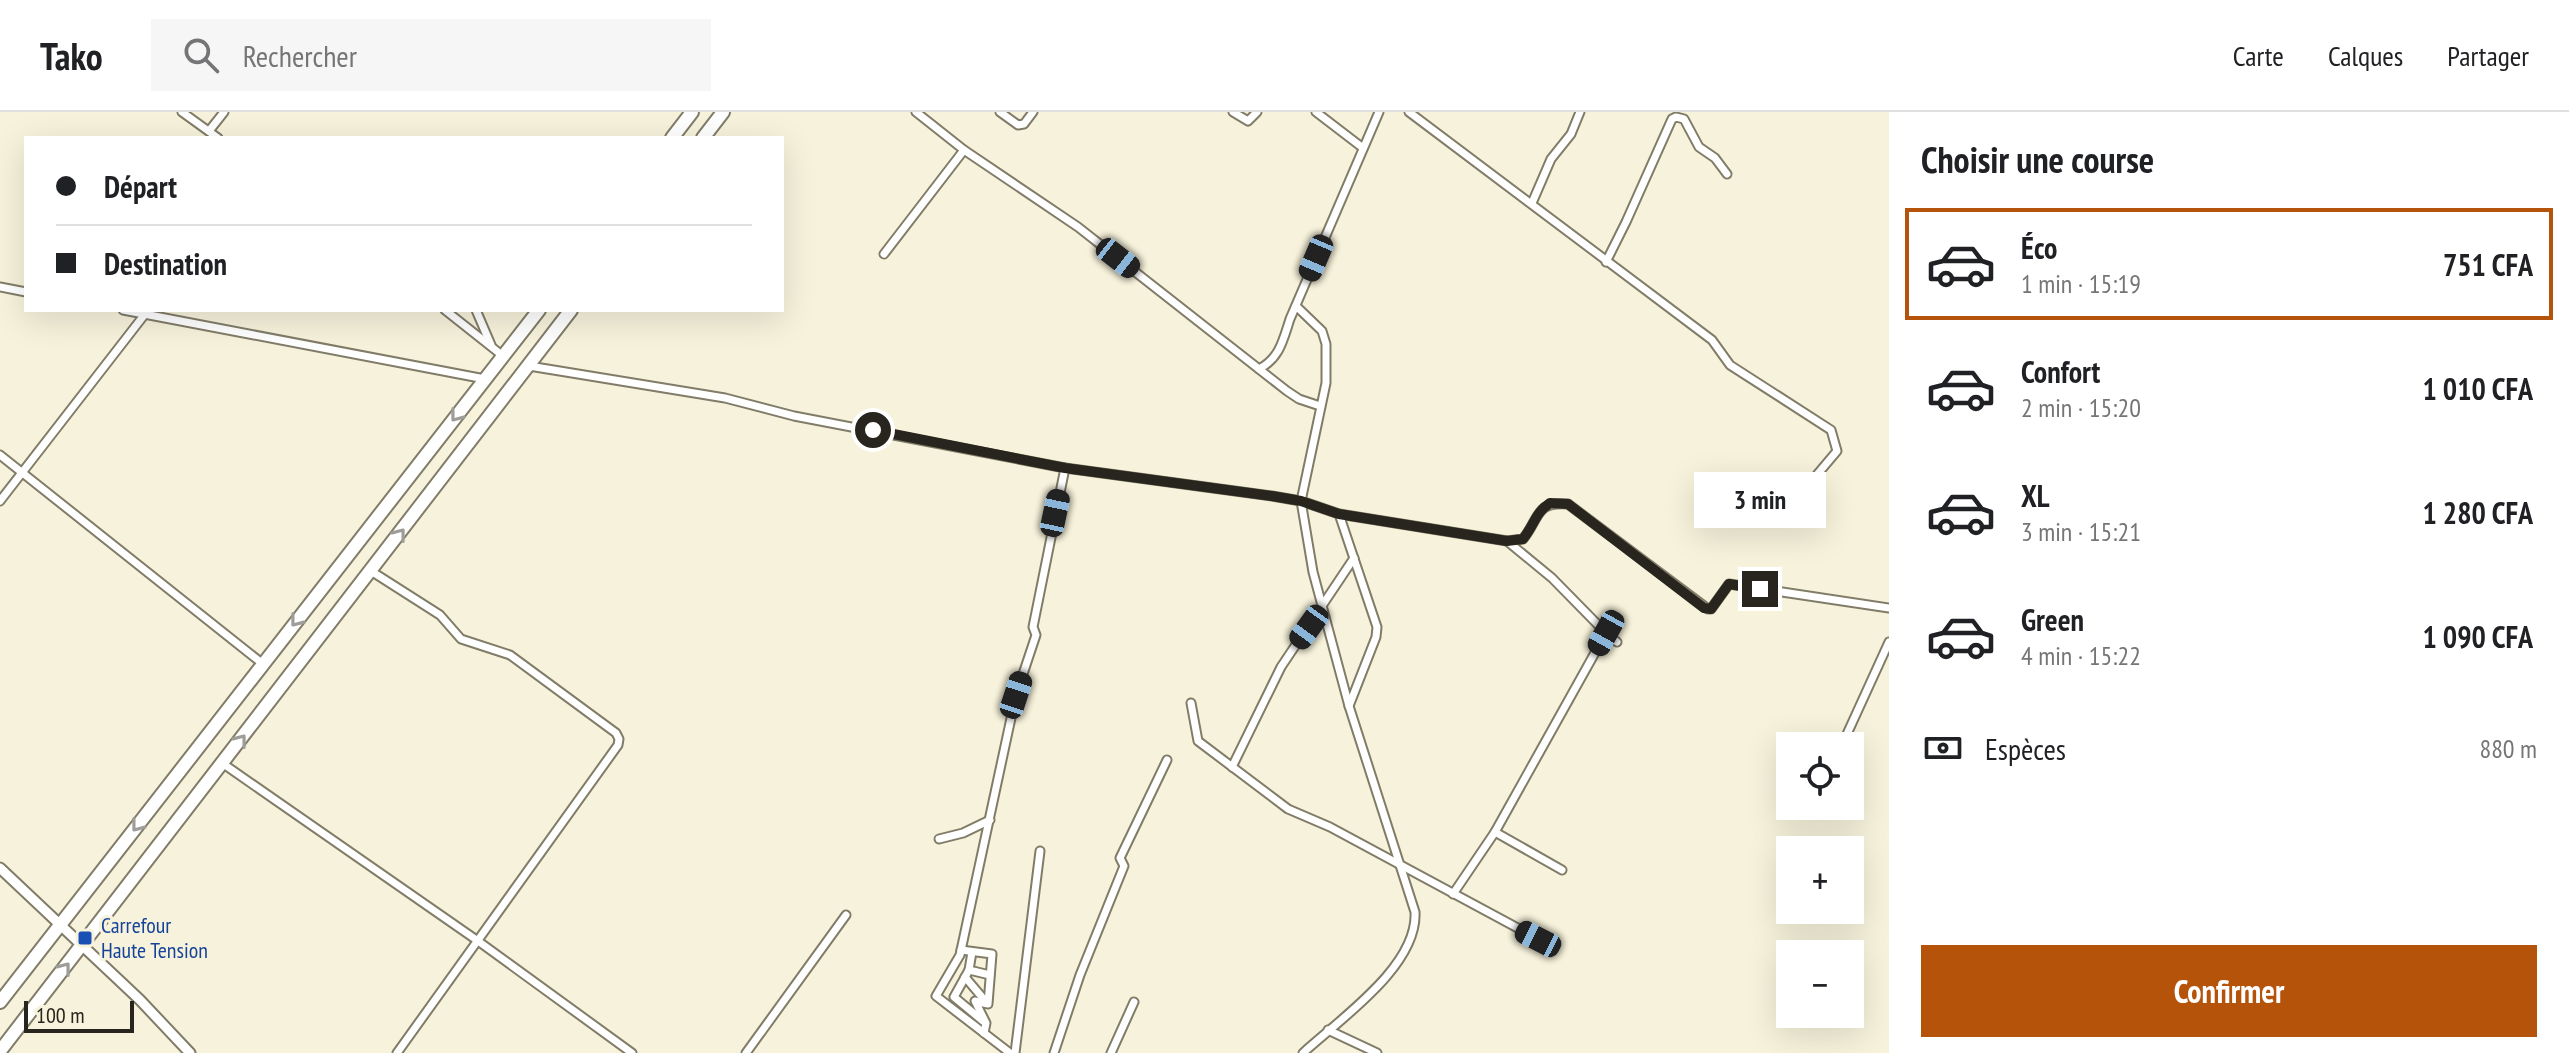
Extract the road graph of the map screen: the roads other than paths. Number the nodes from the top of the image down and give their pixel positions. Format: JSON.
{"nodes":[{"id":1,"x":182,"y":112,"type":"edge"},
{"id":2,"x":224,"y":112,"type":"edge"},
{"id":3,"x":692,"y":112,"type":"edge"},
{"id":4,"x":723,"y":112,"type":"edge"},
{"id":5,"x":916,"y":112,"type":"edge"},
{"id":6,"x":1000,"y":112,"type":"edge"},
{"id":7,"x":1033,"y":112,"type":"edge"},
{"id":8,"x":1233,"y":112,"type":"edge"},
{"id":9,"x":1257,"y":112,"type":"edge"},
{"id":10,"x":1316,"y":112,"type":"edge"},
{"id":11,"x":1379,"y":112,"type":"edge"},
{"id":12,"x":1409,"y":112,"type":"edge"},
{"id":13,"x":1580,"y":112,"type":"edge"},
{"id":14,"x":209,"y":131,"type":"junction"},
{"id":15,"x":215,"y":136,"type":"edge"},
{"id":16,"x":674,"y":136,"type":"edge"},
{"id":17,"x":705,"y":136,"type":"edge"},
{"id":18,"x":1363,"y":148,"type":"junction"},
{"id":19,"x":964,"y":150,"type":"junction"},
{"id":20,"x":1727,"y":174,"type":"dead end"},
{"id":21,"x":1532,"y":203,"type":"junction"},
{"id":22,"x":884,"y":254,"type":"dead end"},
{"id":23,"x":1606,"y":262,"type":"junction"},
{"id":24,"x":0,"y":287,"type":"edge"},
{"id":25,"x":24,"y":292,"type":"edge"},
{"id":26,"x":1296,"y":306,"type":"junction"},
{"id":27,"x":134,"y":312,"type":"edge"},
{"id":28,"x":448,"y":312,"type":"edge"},
{"id":29,"x":477,"y":312,"type":"edge"},
{"id":30,"x":537,"y":312,"type":"edge"},
{"id":31,"x":570,"y":312,"type":"edge"},
{"id":32,"x":145,"y":314,"type":"junction"},
{"id":33,"x":491,"y":345,"type":"junction"},
{"id":34,"x":503,"y":356,"type":"junction"},
{"id":35,"x":529,"y":366,"type":"junction"},
{"id":36,"x":1259,"y":369,"type":"junction"},
{"id":37,"x":485,"y":379,"type":"junction"},
{"id":38,"x":1320,"y":406,"type":"junction"},
{"id":39,"x":0,"y":455,"type":"edge"},
{"id":40,"x":1065,"y":468,"type":"junction"},
{"id":41,"x":22,"y":473,"type":"junction"},
{"id":42,"x":1810,"y":483,"type":"dead end"},
{"id":43,"x":0,"y":501,"type":"edge"},
{"id":44,"x":1301,"y":501,"type":"junction"},
{"id":45,"x":1339,"y":514,"type":"junction"},
{"id":46,"x":1507,"y":541,"type":"junction"},
{"id":47,"x":1354,"y":558,"type":"junction"},
{"id":48,"x":371,"y":571,"type":"junction"},
{"id":49,"x":1322,"y":608,"type":"junction"},
{"id":50,"x":1888,"y":610,"type":"edge"},
{"id":51,"x":1606,"y":633,"type":"junction"},
{"id":52,"x":1617,"y":642,"type":"dead end"},
{"id":53,"x":1889,"y":642,"type":"edge"},
{"id":54,"x":263,"y":664,"type":"junction"},
{"id":55,"x":1191,"y":703,"type":"dead end"},
{"id":56,"x":1349,"y":706,"type":"junction"},
{"id":57,"x":1848,"y":732,"type":"edge"},
{"id":58,"x":1167,"y":760,"type":"dead end"},
{"id":59,"x":222,"y":763,"type":"junction"},
{"id":60,"x":1232,"y":767,"type":"junction"},
{"id":61,"x":990,"y":820,"type":"junction"},
{"id":62,"x":1495,"y":832,"type":"junction"},
{"id":63,"x":939,"y":839,"type":"dead end"},
{"id":64,"x":1040,"y":851,"type":"dead end"},
{"id":65,"x":1400,"y":865,"type":"junction"},
{"id":66,"x":0,"y":868,"type":"edge"},
{"id":67,"x":1562,"y":870,"type":"dead end"},
{"id":68,"x":1453,"y":894,"type":"junction"},
{"id":69,"x":846,"y":915,"type":"dead end"},
{"id":70,"x":60,"y":924,"type":"junction"},
{"id":71,"x":1538,"y":939,"type":"dead end"},
{"id":72,"x":478,"y":941,"type":"junction"},
{"id":73,"x":82,"y":945,"type":"junction"},
{"id":74,"x":961,"y":950,"type":"junction"},
{"id":75,"x":972,"y":952,"type":"junction"},
{"id":76,"x":967,"y":973,"type":"junction"},
{"id":77,"x":990,"y":975,"type":"junction"},
{"id":78,"x":0,"y":1002,"type":"edge"},
{"id":79,"x":1134,"y":1002,"type":"dead end"},
{"id":80,"x":988,"y":1004,"type":"junction"},
{"id":81,"x":986,"y":1023,"type":"junction"},
{"id":82,"x":1328,"y":1030,"type":"junction"},
{"id":83,"x":984,"y":1033,"type":"junction"},
{"id":84,"x":0,"y":1051,"type":"edge"},
{"id":85,"x":190,"y":1053,"type":"edge"},
{"id":86,"x":397,"y":1053,"type":"edge"},
{"id":87,"x":632,"y":1053,"type":"edge"},
{"id":88,"x":746,"y":1053,"type":"edge"},
{"id":89,"x":1013,"y":1053,"type":"edge"},
{"id":90,"x":1054,"y":1053,"type":"edge"},
{"id":91,"x":1111,"y":1053,"type":"edge"},
{"id":92,"x":1303,"y":1053,"type":"edge"},
{"id":93,"x":1376,"y":1053,"type":"edge"}],
"edges":[{"from":1,"to":14,"type":"street"},
{"from":2,"to":14,"type":"street"},
{"from":3,"to":16,"type":"highway"},
{"from":4,"to":17,"type":"highway"},
{"from":5,"to":19,"type":"street"},
{"from":6,"to":7,"type":"street"},
{"from":8,"to":9,"type":"street"},
{"from":10,"to":18,"type":"street"},
{"from":11,"to":18,"type":"street"},
{"from":12,"to":21,"type":"street"},
{"from":13,"to":21,"type":"street"},
{"from":14,"to":15,"type":"street"},
{"from":18,"to":26,"type":"street"},
{"from":19,"to":22,"type":"street"},
{"from":19,"to":36,"type":"street"},
{"from":20,"to":23,"type":"street"},
{"from":21,"to":23,"type":"street"},
{"from":23,"to":42,"type":"street"},
{"from":24,"to":25,"type":"street"},
{"from":26,"to":36,"type":"street"},
{"from":26,"to":38,"type":"street"},
{"from":27,"to":32,"type":"street"},
{"from":28,"to":33,"type":"street"},
{"from":29,"to":33,"type":"street"},
{"from":30,"to":34,"type":"highway"},
{"from":31,"to":35,"type":"highway"},
{"from":32,"to":37,"type":"street"},
{"from":32,"to":41,"type":"street"},
{"from":33,"to":34,"type":"street"},
{"from":34,"to":37,"type":"highway"},
{"from":35,"to":40,"type":"street"},
{"from":48,"to":35,"type":"highway","one_way":true},
{"from":36,"to":38,"type":"street"},
{"from":37,"to":54,"type":"highway","one_way":true},
{"from":38,"to":44,"type":"street"},
{"from":39,"to":41,"type":"street"},
{"from":40,"to":44,"type":"street"},
{"from":40,"to":61,"type":"street"},
{"from":41,"to":43,"type":"street"},
{"from":41,"to":54,"type":"street"},
{"from":44,"to":45,"type":"street"},
{"from":44,"to":49,"type":"street"},
{"from":45,"to":46,"type":"street"},
{"from":45,"to":47,"type":"street"},
{"from":46,"to":50,"type":"street"},
{"from":46,"to":51,"type":"street"},
{"from":47,"to":49,"type":"street"},
{"from":47,"to":56,"type":"street"},
{"from":59,"to":48,"type":"highway","one_way":true},
{"from":48,"to":72,"type":"street"},
{"from":49,"to":56,"type":"street"},
{"from":49,"to":60,"type":"street"},
{"from":51,"to":52,"type":"street"},
{"from":51,"to":62,"type":"street"},
{"from":53,"to":57,"type":"street"},
{"from":54,"to":70,"type":"highway","one_way":true},
{"from":55,"to":60,"type":"street"},
{"from":56,"to":65,"type":"street"},
{"from":58,"to":90,"type":"street"},
{"from":59,"to":72,"type":"street"},
{"from":59,"to":73,"type":"highway"},
{"from":60,"to":65,"type":"street"},
{"from":61,"to":63,"type":"street"},
{"from":61,"to":74,"type":"street"},
{"from":62,"to":67,"type":"street"},
{"from":62,"to":68,"type":"street"},
{"from":64,"to":89,"type":"street"},
{"from":65,"to":68,"type":"street"},
{"from":65,"to":82,"type":"street"},
{"from":66,"to":70,"type":"street"},
{"from":68,"to":71,"type":"street"},
{"from":69,"to":88,"type":"street"},
{"from":70,"to":73,"type":"street"},
{"from":70,"to":78,"type":"highway"},
{"from":72,"to":86,"type":"street"},
{"from":72,"to":87,"type":"street"},
{"from":84,"to":73,"type":"highway","one_way":true},
{"from":73,"to":85,"type":"street"},
{"from":74,"to":75,"type":"street"},
{"from":74,"to":83,"type":"street"},
{"from":75,"to":76,"type":"street"},
{"from":75,"to":77,"type":"street"},
{"from":76,"to":77,"type":"street"},
{"from":76,"to":80,"type":"street"},
{"from":76,"to":81,"type":"street"},
{"from":77,"to":80,"type":"street"},
{"from":79,"to":91,"type":"street"},
{"from":80,"to":81,"type":"street"},
{"from":81,"to":83,"type":"street"},
{"from":82,"to":92,"type":"street"},
{"from":82,"to":93,"type":"street"},
{"from":83,"to":89,"type":"street"}]}
